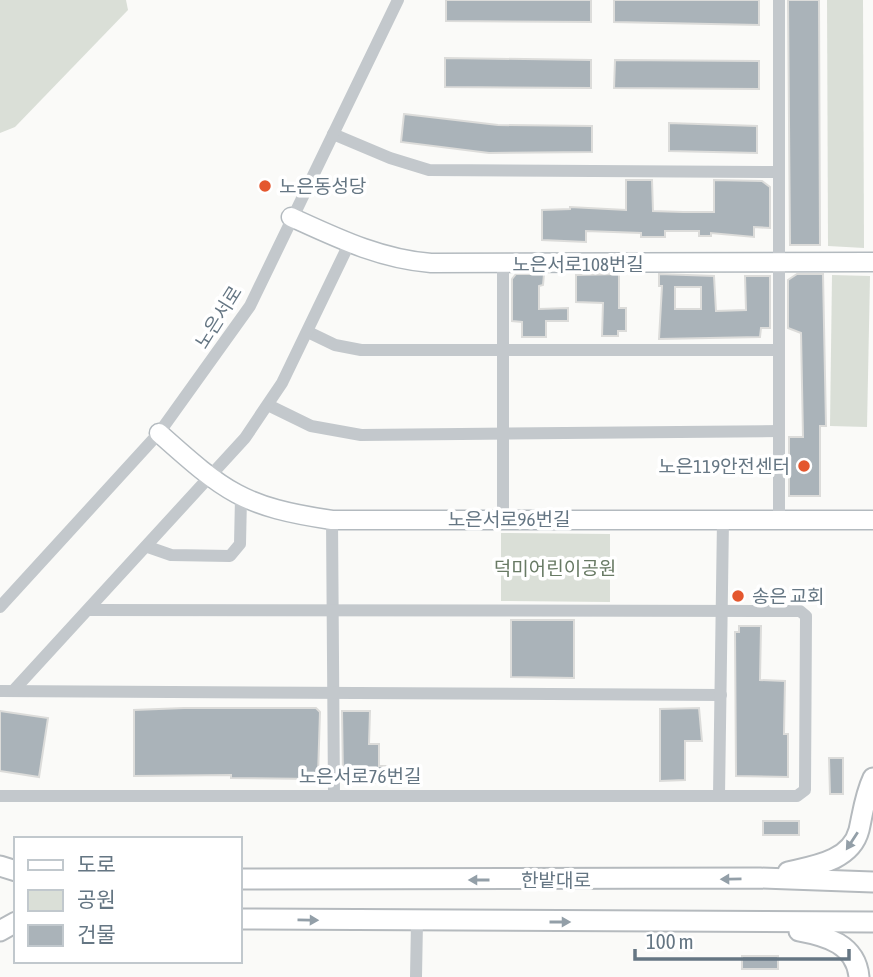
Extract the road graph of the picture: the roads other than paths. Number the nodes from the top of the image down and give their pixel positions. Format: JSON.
{"nodes":[{"id":1,"x":398,"y":0,"type":"edge"},
{"id":2,"x":779,"y":0,"type":"edge"},
{"id":3,"x":333,"y":134,"type":"junction"},
{"id":4,"x":779,"y":172,"type":"junction"},
{"id":5,"x":291,"y":216,"type":"junction"},
{"id":6,"x":349,"y":244,"type":"junction"},
{"id":7,"x":873,"y":262,"type":"edge"},
{"id":8,"x":503,"y":264,"type":"junction"},
{"id":9,"x":780,"y":264,"type":"junction"},
{"id":10,"x":308,"y":332,"type":"junction"},
{"id":11,"x":779,"y":351,"type":"junction"},
{"id":12,"x":504,"y":352,"type":"junction"},
{"id":13,"x":268,"y":405,"type":"junction"},
{"id":14,"x":779,"y":431,"type":"junction"},
{"id":15,"x":159,"y":433,"type":"junction"},
{"id":16,"x":504,"y":434,"type":"junction"},
{"id":17,"x":208,"y":477,"type":"junction"},
{"id":18,"x":241,"y":498,"type":"junction"},
{"id":19,"x":503,"y":518,"type":"junction"},
{"id":20,"x":332,"y":520,"type":"junction"},
{"id":21,"x":723,"y":520,"type":"junction"},
{"id":22,"x":779,"y":520,"type":"junction"},
{"id":23,"x":873,"y":520,"type":"edge"},
{"id":24,"x":148,"y":547,"type":"junction"},
{"id":25,"x":0,"y":607,"type":"edge"},
{"id":26,"x":90,"y":610,"type":"junction"},
{"id":27,"x":334,"y":610,"type":"junction"},
{"id":28,"x":721,"y":610,"type":"junction"},
{"id":29,"x":6,"y":691,"type":"edge"},
{"id":30,"x":333,"y":691,"type":"junction"},
{"id":31,"x":721,"y":695,"type":"junction"},
{"id":32,"x":873,"y":778,"type":"edge"},
{"id":33,"x":719,"y":795,"type":"junction"},
{"id":34,"x":0,"y":796,"type":"edge"},
{"id":35,"x":334,"y":796,"type":"junction"},
{"id":36,"x":760,"y":878,"type":"junction"},
{"id":37,"x":242,"y":879,"type":"edge"},
{"id":38,"x":873,"y":882,"type":"edge"},
{"id":39,"x":242,"y":919,"type":"edge"},
{"id":40,"x":417,"y":922,"type":"junction"},
{"id":41,"x":764,"y":922,"type":"junction"},
{"id":42,"x":873,"y":922,"type":"edge"},
{"id":43,"x":416,"y":977,"type":"edge"},
{"id":44,"x":859,"y":977,"type":"edge"}],
"edges":[{"from":1,"to":3,"type":"street","name":"노은서로"},
{"from":2,"to":4,"type":"street"},
{"from":3,"to":4,"type":"street"},
{"from":3,"to":5,"type":"street","name":"노은서로"},
{"from":4,"to":9,"type":"street"},
{"from":5,"to":6,"type":"street","name":"노은서로108번길"},
{"from":5,"to":15,"type":"street","name":"노은서로"},
{"from":6,"to":8,"type":"street","name":"노은서로108번길"},
{"from":6,"to":10,"type":"street"},
{"from":7,"to":9,"type":"street","name":"노은서로108번길"},
{"from":8,"to":9,"type":"street","name":"노은서로108번길"},
{"from":8,"to":12,"type":"street"},
{"from":9,"to":11,"type":"street"},
{"from":10,"to":12,"type":"street"},
{"from":10,"to":13,"type":"street"},
{"from":11,"to":12,"type":"street"},
{"from":11,"to":14,"type":"street"},
{"from":12,"to":16,"type":"street"},
{"from":13,"to":16,"type":"street"},
{"from":13,"to":17,"type":"street"},
{"from":14,"to":16,"type":"street"},
{"from":14,"to":22,"type":"street"},
{"from":15,"to":17,"type":"street","name":"노은서로96번길"},
{"from":15,"to":25,"type":"street","name":"노은서로"},
{"from":16,"to":19,"type":"street"},
{"from":17,"to":18,"type":"street","name":"노은서로96번길"},
{"from":17,"to":24,"type":"street"},
{"from":18,"to":20,"type":"street","name":"노은서로96번길"},
{"from":18,"to":24,"type":"street"},
{"from":19,"to":20,"type":"street","name":"노은서로96번길"},
{"from":19,"to":21,"type":"street","name":"노은서로96번길"},
{"from":20,"to":27,"type":"street"},
{"from":21,"to":22,"type":"street","name":"노은서로96번길"},
{"from":21,"to":28,"type":"street"},
{"from":22,"to":23,"type":"street","name":"노은서로96번길"},
{"from":24,"to":26,"type":"street"},
{"from":26,"to":27,"type":"street"},
{"from":26,"to":29,"type":"street"},
{"from":27,"to":28,"type":"street"},
{"from":27,"to":30,"type":"street"},
{"from":28,"to":31,"type":"street"},
{"from":28,"to":33,"type":"street","name":"노은서로76번길"},
{"from":29,"to":30,"type":"street"},
{"from":30,"to":31,"type":"street"},
{"from":30,"to":35,"type":"street"},
{"from":31,"to":33,"type":"street"},
{"from":32,"to":36,"type":"main road","one_way":true},
{"from":33,"to":35,"type":"street","name":"노은서로76번길"},
{"from":34,"to":35,"type":"street","name":"노은서로76번길"},
{"from":36,"to":37,"type":"main road","name":"한밭대로","one_way":true},
{"from":36,"to":38,"type":"main road","name":"한밭대로"},
{"from":39,"to":40,"type":"main road","one_way":true},
{"from":40,"to":41,"type":"main road","one_way":true},
{"from":40,"to":43,"type":"street"},
{"from":41,"to":42,"type":"main road"},
{"from":41,"to":44,"type":"main road"}]}
